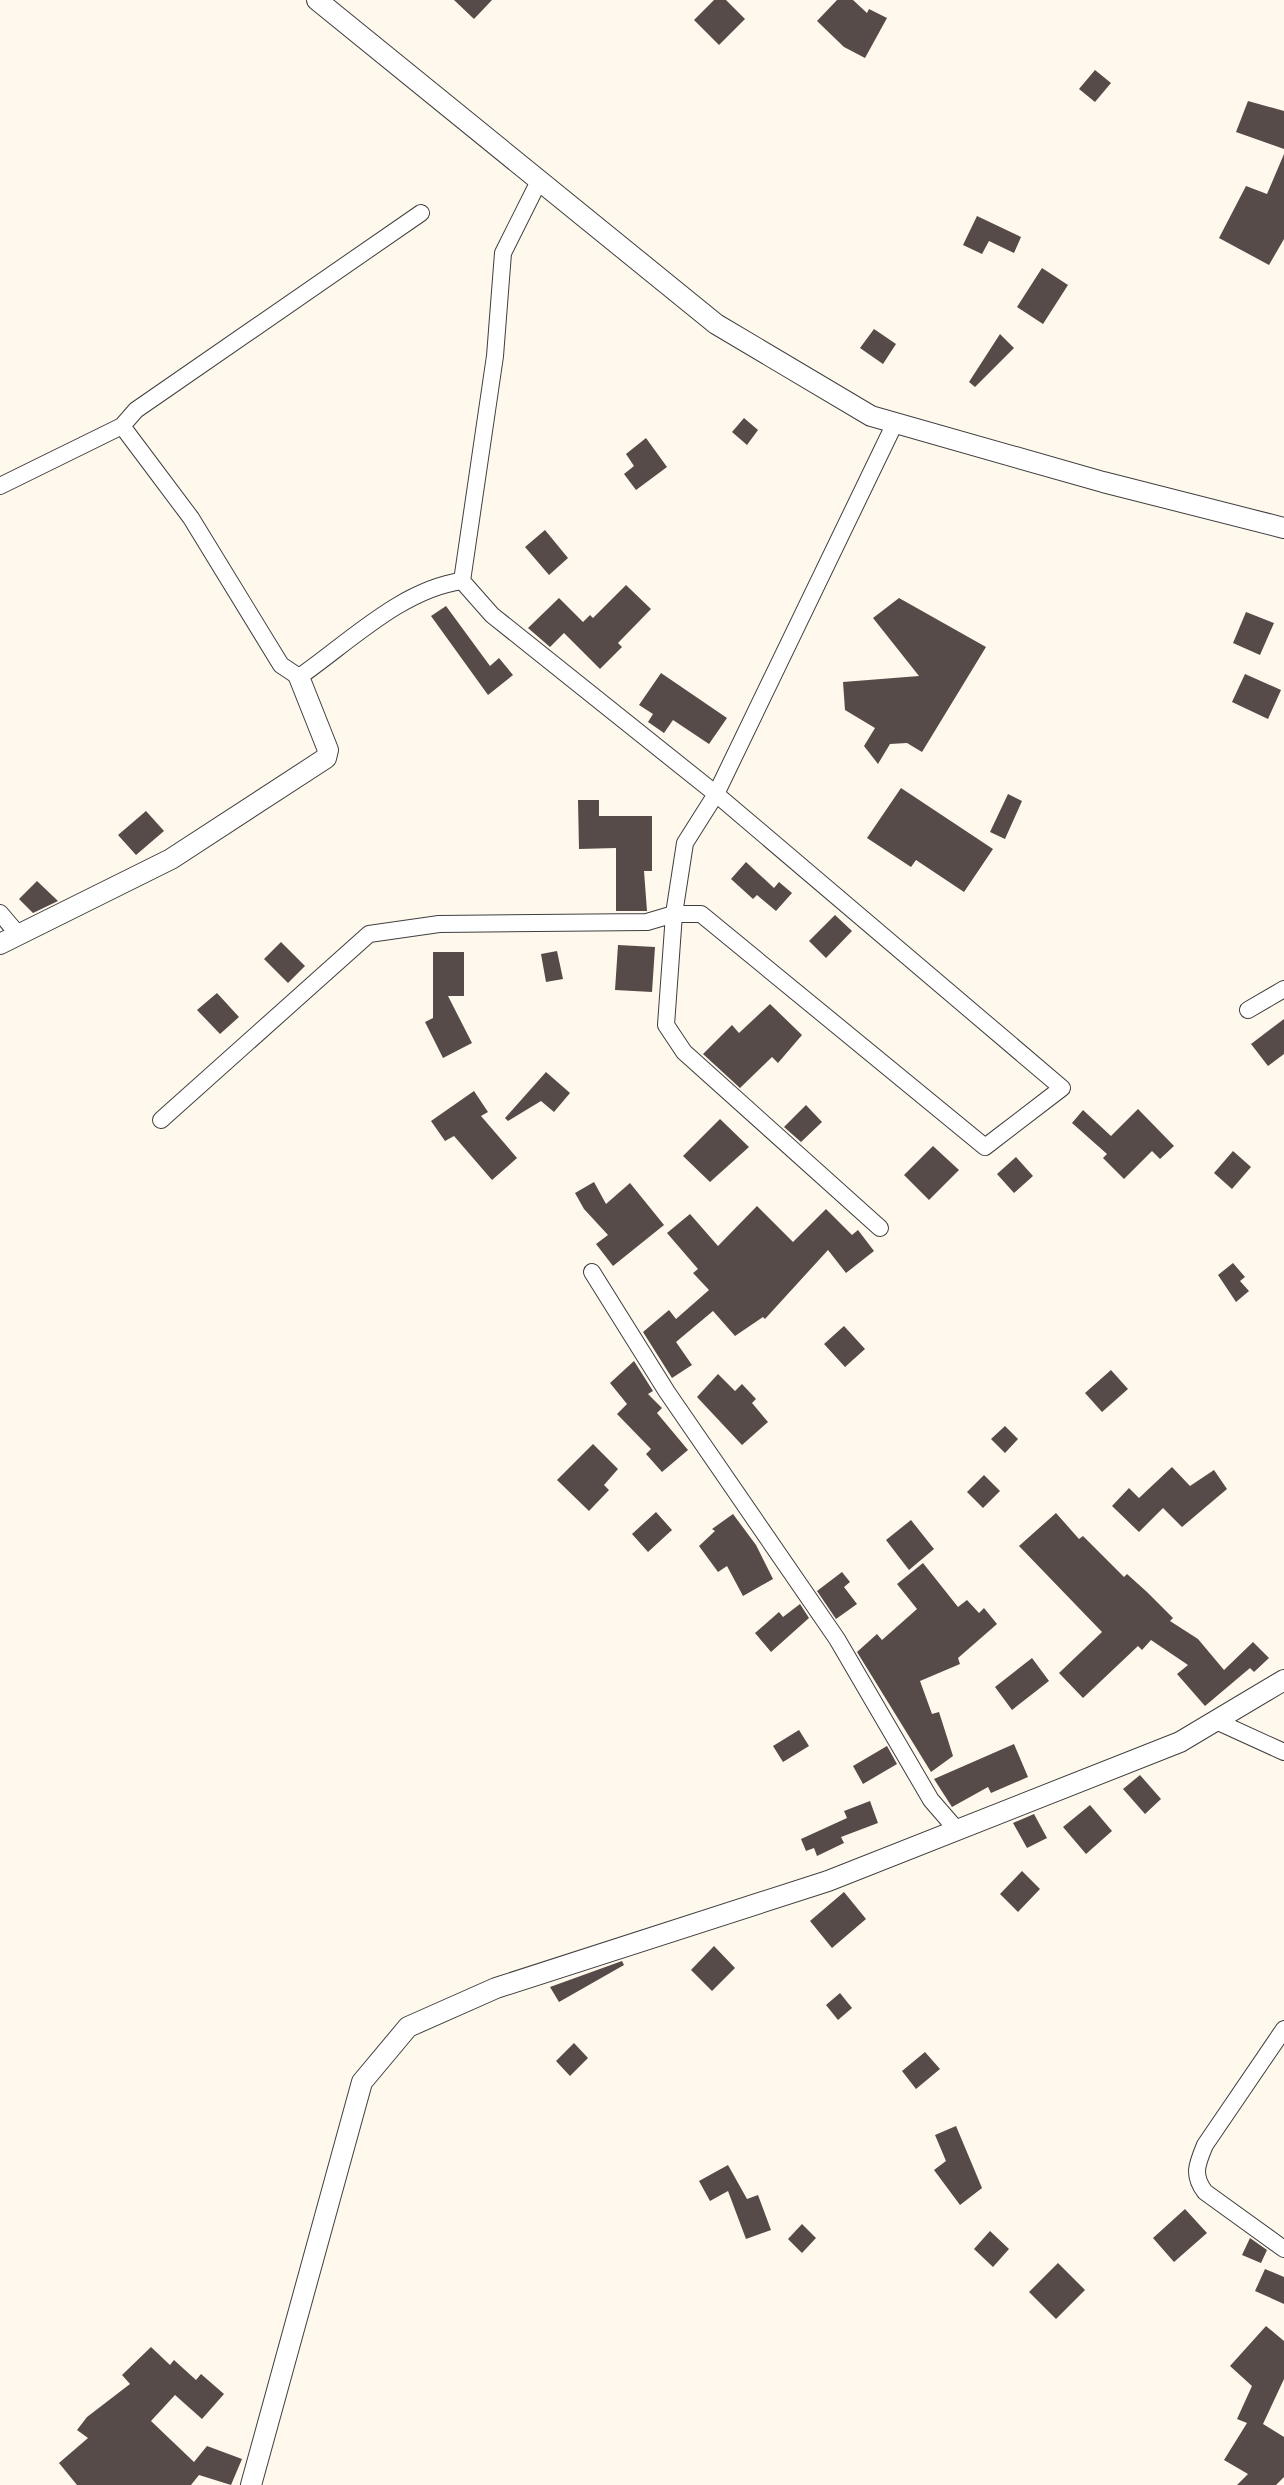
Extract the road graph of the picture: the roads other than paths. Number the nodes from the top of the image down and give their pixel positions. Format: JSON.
{"nodes":[{"id":1,"x":317,"y":0,"type":"edge"},
{"id":2,"x":539,"y":181,"type":"junction"},
{"id":3,"x":421,"y":213,"type":"dead end"},
{"id":4,"x":895,"y":423,"type":"junction"},
{"id":5,"x":122,"y":426,"type":"junction"},
{"id":6,"x":0,"y":486,"type":"edge"},
{"id":7,"x":1284,"y":528,"type":"edge"},
{"id":8,"x":462,"y":581,"type":"junction"},
{"id":9,"x":299,"y":677,"type":"junction"},
{"id":10,"x":716,"y":794,"type":"junction"},
{"id":11,"x":0,"y":913,"type":"edge"},
{"id":12,"x":674,"y":914,"type":"junction"},
{"id":13,"x":9,"y":939,"type":"edge"},
{"id":14,"x":1284,"y":989,"type":"edge"},
{"id":15,"x":1248,"y":1010,"type":"dead end"},
{"id":16,"x":161,"y":1120,"type":"dead end"},
{"id":17,"x":880,"y":1228,"type":"dead end"},
{"id":18,"x":592,"y":1272,"type":"dead end"},
{"id":19,"x":1284,"y":1680,"type":"edge"},
{"id":20,"x":1216,"y":1721,"type":"junction"},
{"id":21,"x":1284,"y":1752,"type":"edge"},
{"id":22,"x":957,"y":1830,"type":"junction"},
{"id":23,"x":1284,"y":2029,"type":"edge"},
{"id":24,"x":1284,"y":2249,"type":"edge"},
{"id":25,"x":251,"y":2485,"type":"edge"}],
"edges":[{"from":1,"to":2,"type":"street"},
{"from":2,"to":4,"type":"street"},
{"from":2,"to":8,"type":"street"},
{"from":3,"to":5,"type":"street"},
{"from":4,"to":7,"type":"street"},
{"from":4,"to":10,"type":"street"},
{"from":5,"to":6,"type":"street"},
{"from":5,"to":9,"type":"street"},
{"from":8,"to":9,"type":"street"},
{"from":8,"to":10,"type":"street"},
{"from":9,"to":13,"type":"street"},
{"from":10,"to":12,"type":"street"},
{"from":10,"to":12,"type":"street"},
{"from":11,"to":13,"type":"street"},
{"from":12,"to":16,"type":"street"},
{"from":12,"to":17,"type":"street"},
{"from":14,"to":15,"type":"street"},
{"from":18,"to":22,"type":"street"},
{"from":19,"to":20,"type":"street"},
{"from":20,"to":21,"type":"street"},
{"from":20,"to":22,"type":"street"},
{"from":22,"to":25,"type":"street"},
{"from":23,"to":24,"type":"street"}]}
